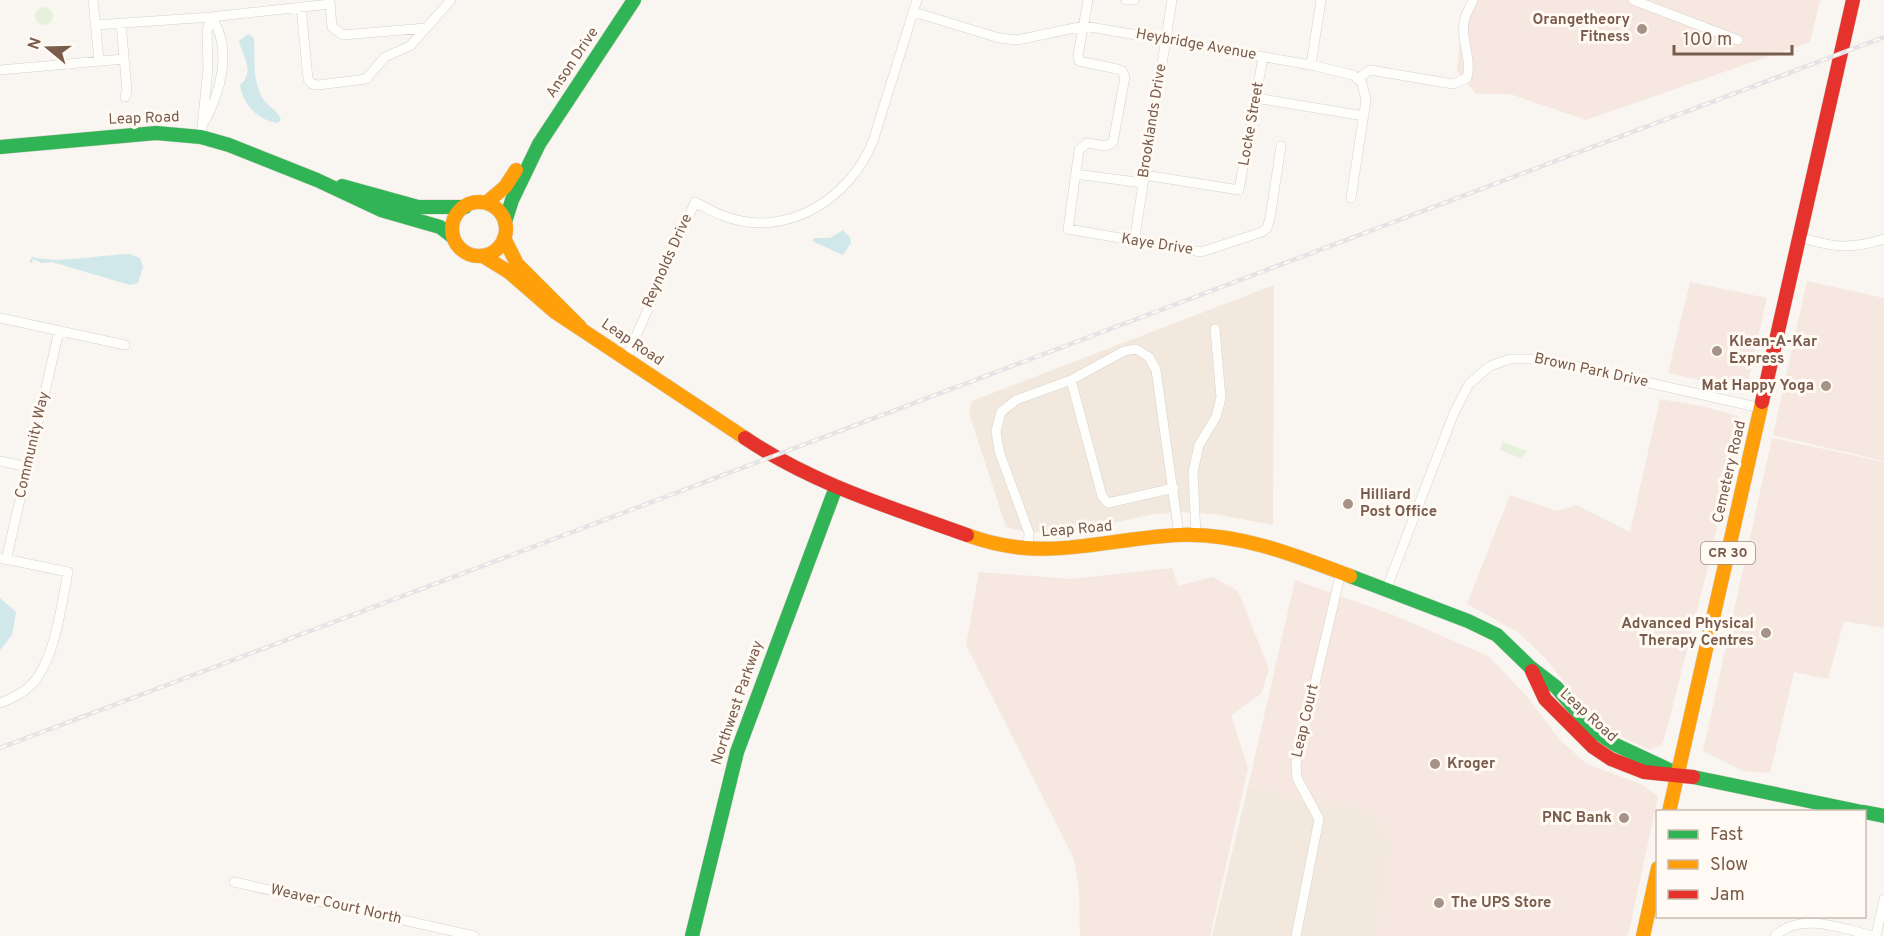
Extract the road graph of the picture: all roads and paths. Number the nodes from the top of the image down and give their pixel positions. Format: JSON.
{"nodes":[{"id":1,"x":93,"y":0,"type":"edge"},
{"id":2,"x":451,"y":0,"type":"edge"},
{"id":3,"x":634,"y":0,"type":"edge"},
{"id":4,"x":917,"y":0,"type":"edge"},
{"id":5,"x":1088,"y":0,"type":"edge"},
{"id":6,"x":1126,"y":0,"type":"edge"},
{"id":7,"x":1134,"y":0,"type":"edge"},
{"id":8,"x":1172,"y":0,"type":"edge"},
{"id":9,"x":1322,"y":0,"type":"edge"},
{"id":10,"x":1473,"y":0,"type":"edge"},
{"id":11,"x":1633,"y":0,"type":"edge"},
{"id":12,"x":1853,"y":0,"type":"edge"},
{"id":13,"x":330,"y":2,"type":"edge"},
{"id":14,"x":442,"y":5,"type":"edge"},
{"id":15,"x":301,"y":7,"type":"junction"},
{"id":16,"x":914,"y":12,"type":"junction"},
{"id":17,"x":211,"y":17,"type":"junction"},
{"id":18,"x":121,"y":23,"type":"junction"},
{"id":19,"x":96,"y":25,"type":"junction"},
{"id":20,"x":1084,"y":26,"type":"junction"},
{"id":21,"x":426,"y":28,"type":"junction"},
{"id":22,"x":1165,"y":40,"type":"junction"},
{"id":23,"x":1738,"y":40,"type":"dead end"},
{"id":24,"x":1263,"y":57,"type":"junction"},
{"id":25,"x":124,"y":59,"type":"junction"},
{"id":26,"x":99,"y":61,"type":"junction"},
{"id":27,"x":1311,"y":64,"type":"junction"},
{"id":28,"x":0,"y":70,"type":"edge"},
{"id":29,"x":1357,"y":79,"type":"junction"},
{"id":30,"x":125,"y":97,"type":"dead end"},
{"id":31,"x":1256,"y":98,"type":"junction"},
{"id":32,"x":1364,"y":116,"type":"junction"},
{"id":33,"x":202,"y":130,"type":"junction"},
{"id":34,"x":538,"y":144,"type":"junction"},
{"id":35,"x":1281,"y":146,"type":"dead end"},
{"id":36,"x":0,"y":147,"type":"edge"},
{"id":37,"x":1076,"y":174,"type":"junction"},
{"id":38,"x":1144,"y":179,"type":"junction"},
{"id":39,"x":317,"y":180,"type":"junction"},
{"id":40,"x":1351,"y":198,"type":"dead end"},
{"id":41,"x":486,"y":203,"type":"junction"},
{"id":42,"x":465,"y":207,"type":"junction"},
{"id":43,"x":505,"y":222,"type":"junction"},
{"id":44,"x":453,"y":237,"type":"junction"},
{"id":45,"x":1799,"y":237,"type":"junction"},
{"id":46,"x":504,"y":238,"type":"junction"},
{"id":47,"x":1884,"y":239,"type":"edge"},
{"id":48,"x":1134,"y":242,"type":"junction"},
{"id":49,"x":483,"y":256,"type":"junction"},
{"id":50,"x":0,"y":318,"type":"edge"},
{"id":51,"x":581,"y":328,"type":"junction"},
{"id":52,"x":1215,"y":330,"type":"dead end"},
{"id":53,"x":59,"y":331,"type":"junction"},
{"id":54,"x":125,"y":345,"type":"dead end"},
{"id":55,"x":626,"y":359,"type":"junction"},
{"id":56,"x":1071,"y":380,"type":"junction"},
{"id":57,"x":1761,"y":408,"type":"junction"},
{"id":58,"x":0,"y":460,"type":"edge"},
{"id":59,"x":28,"y":467,"type":"junction"},
{"id":60,"x":836,"y":488,"type":"junction"},
{"id":61,"x":1174,"y":488,"type":"junction"},
{"id":62,"x":1179,"y":535,"type":"junction"},
{"id":63,"x":1196,"y":535,"type":"junction"},
{"id":64,"x":1028,"y":550,"type":"junction"},
{"id":65,"x":3,"y":559,"type":"edge"},
{"id":66,"x":1341,"y":572,"type":"junction"},
{"id":67,"x":1386,"y":590,"type":"junction"},
{"id":68,"x":0,"y":703,"type":"edge"},
{"id":69,"x":1678,"y":774,"type":"junction"},
{"id":70,"x":1669,"y":810,"type":"edge"},
{"id":71,"x":1853,"y":810,"type":"edge"},
{"id":72,"x":1866,"y":813,"type":"edge"},
{"id":73,"x":1884,"y":816,"type":"edge"},
{"id":74,"x":1656,"y":877,"type":"edge"},
{"id":75,"x":234,"y":882,"type":"dead end"},
{"id":76,"x":1884,"y":898,"type":"edge"},
{"id":77,"x":474,"y":936,"type":"edge"},
{"id":78,"x":692,"y":936,"type":"edge"},
{"id":79,"x":1296,"y":936,"type":"edge"},
{"id":80,"x":1643,"y":936,"type":"edge"},
{"id":81,"x":1775,"y":936,"type":"edge"},
{"id":82,"x":1875,"y":936,"type":"edge"}],
"edges":[{"from":1,"to":19,"type":"street"},
{"from":2,"to":14,"type":"street"},
{"from":3,"to":34,"type":"street","name":"Anson Drive"},
{"from":4,"to":16,"type":"street","name":"Reynolds Drive"},
{"from":5,"to":20,"type":"street"},
{"from":6,"to":7,"type":"street"},
{"from":8,"to":22,"type":"street","name":"Brooklands Drive"},
{"from":9,"to":27,"type":"street"},
{"from":10,"to":29,"type":"street"},
{"from":11,"to":23,"type":"street"},
{"from":12,"to":45,"type":"street","name":"Cemetery Road","number":"CR 30"},
{"from":13,"to":15,"type":"street"},
{"from":13,"to":21,"type":"street"},
{"from":14,"to":21,"type":"street"},
{"from":15,"to":17,"type":"street"},
{"from":15,"to":21,"type":"street"},
{"from":16,"to":20,"type":"street","name":"Heybridge Avenue"},
{"from":16,"to":55,"type":"street","name":"Reynolds Drive"},
{"from":17,"to":18,"type":"street"},
{"from":17,"to":33,"type":"street"},
{"from":17,"to":33,"type":"street"},
{"from":18,"to":19,"type":"street"},
{"from":18,"to":25,"type":"street"},
{"from":19,"to":26,"type":"street"},
{"from":20,"to":22,"type":"street","name":"Heybridge Avenue"},
{"from":20,"to":37,"type":"street"},
{"from":22,"to":24,"type":"street","name":"Heybridge Avenue"},
{"from":22,"to":38,"type":"street","name":"Brooklands Drive"},
{"from":24,"to":27,"type":"street","name":"Heybridge Avenue"},
{"from":24,"to":31,"type":"street","name":"Locke Street"},
{"from":25,"to":26,"type":"street"},
{"from":25,"to":30,"type":"street"},
{"from":26,"to":28,"type":"street"},
{"from":27,"to":29,"type":"street","name":"Heybridge Avenue"},
{"from":29,"to":32,"type":"street"},
{"from":31,"to":32,"type":"street"},
{"from":31,"to":38,"type":"street","name":"Locke Street"},
{"from":32,"to":40,"type":"street"},
{"from":33,"to":36,"type":"street","name":"Leap Road"},
{"from":33,"to":39,"type":"street","name":"Leap Road"},
{"from":34,"to":41,"type":"street","name":"Anson Drive"},
{"from":34,"to":43,"type":"street","name":"Anson Drive"},
{"from":35,"to":48,"type":"street","name":"Kaye Drive"},
{"from":37,"to":38,"type":"street"},
{"from":37,"to":48,"type":"street","name":"Kaye Drive"},
{"from":38,"to":48,"type":"street","name":"Brooklands Drive"},
{"from":39,"to":42,"type":"street","name":"Leap Road"},
{"from":39,"to":44,"type":"street","name":"Leap Road"},
{"from":41,"to":42,"type":"street"},
{"from":41,"to":43,"type":"street"},
{"from":42,"to":44,"type":"street"},
{"from":43,"to":46,"type":"street"},
{"from":44,"to":49,"type":"street"},
{"from":45,"to":47,"type":"street"},
{"from":45,"to":57,"type":"street","name":"Cemetery Road","number":"CR 30"},
{"from":46,"to":49,"type":"street"},
{"from":46,"to":51,"type":"street","name":"Leap Road"},
{"from":49,"to":51,"type":"street","name":"Leap Road"},
{"from":50,"to":53,"type":"street"},
{"from":51,"to":55,"type":"street","name":"Leap Road"},
{"from":52,"to":63,"type":"street"},
{"from":53,"to":54,"type":"street"},
{"from":53,"to":59,"type":"street","name":"Community Way"},
{"from":55,"to":60,"type":"street","name":"Leap Road"},
{"from":56,"to":61,"type":"street"},
{"from":56,"to":61,"type":"street"},
{"from":56,"to":64,"type":"street"},
{"from":57,"to":67,"type":"street","name":"Brown Park Drive"},
{"from":57,"to":69,"type":"street","name":"Cemetery Road","number":"CR 30"},
{"from":58,"to":59,"type":"street"},
{"from":59,"to":65,"type":"street","name":"Community Way"},
{"from":60,"to":64,"type":"street","name":"Leap Road"},
{"from":60,"to":78,"type":"street","name":"Northwest Parkway"},
{"from":61,"to":62,"type":"street"},
{"from":62,"to":63,"type":"street","name":"Leap Road"},
{"from":62,"to":64,"type":"street","name":"Leap Road"},
{"from":63,"to":66,"type":"street","name":"Leap Road"},
{"from":65,"to":68,"type":"street"},
{"from":66,"to":67,"type":"street","name":"Leap Road"},
{"from":66,"to":79,"type":"street","name":"Leap Court"},
{"from":67,"to":69,"type":"street","name":"Leap Road"},
{"from":69,"to":70,"type":"street","name":"Cemetery Road","number":"CR 30"},
{"from":69,"to":71,"type":"street","name":"Leap Road"},
{"from":72,"to":73,"type":"street","name":"Leap Road"},
{"from":74,"to":80,"type":"street"},
{"from":75,"to":77,"type":"street","name":"Weaver Court North"},
{"from":76,"to":82,"type":"street"},
{"from":81,"to":82,"type":"street"}]}
